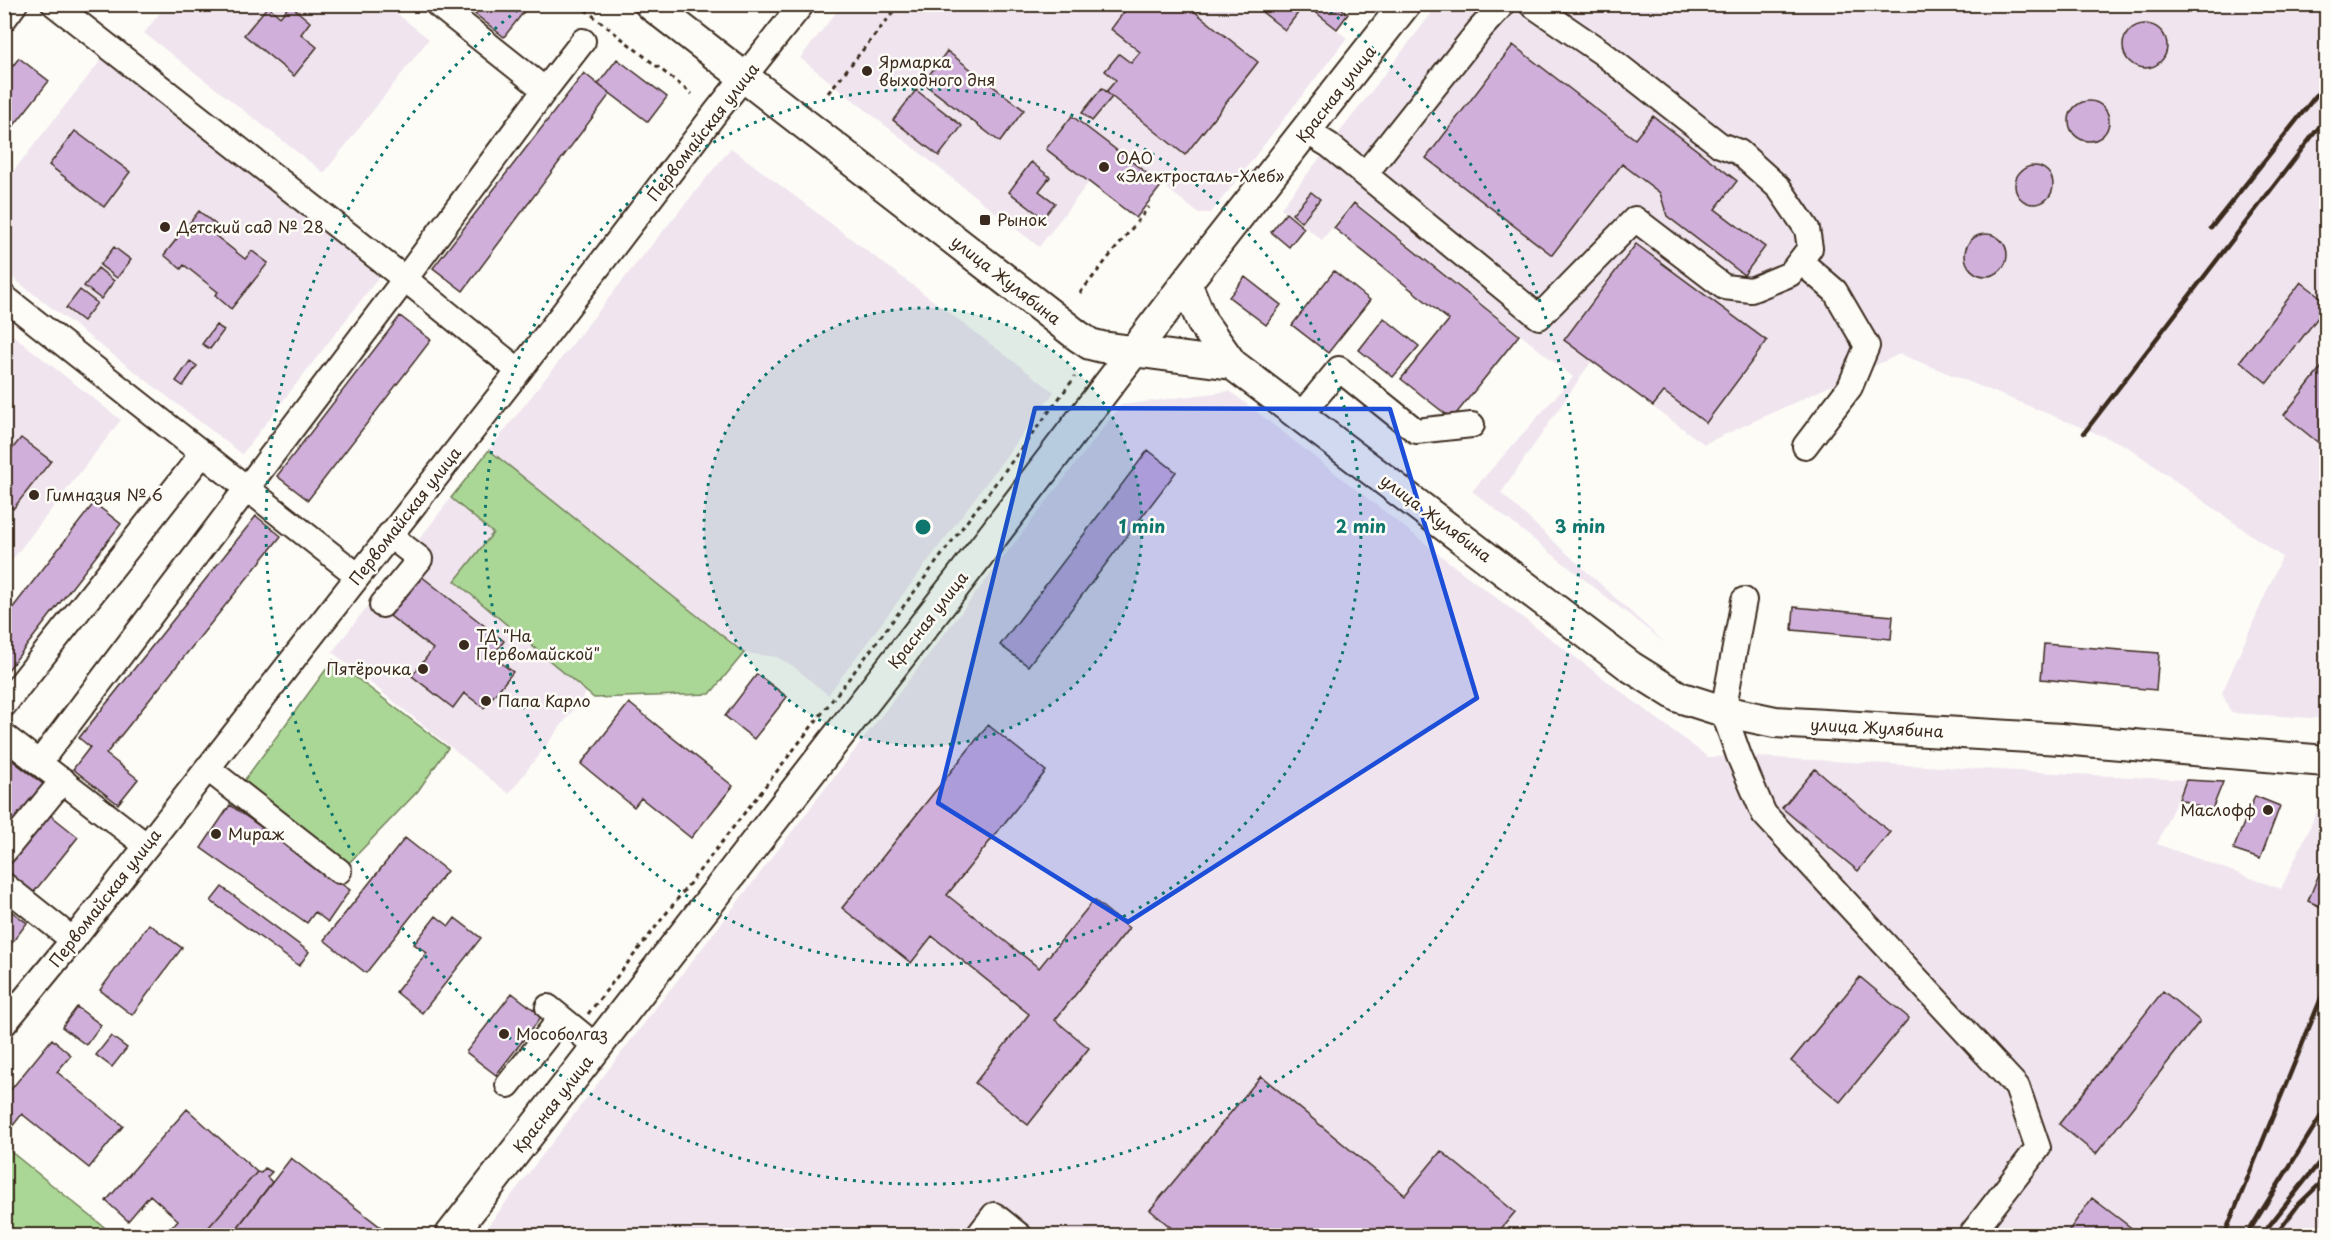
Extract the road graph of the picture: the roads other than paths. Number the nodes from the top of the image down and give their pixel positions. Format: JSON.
{"nodes":[{"id":1,"x":15,"y":4,"type":"edge"},
{"id":2,"x":54,"y":4,"type":"edge"},
{"id":3,"x":436,"y":4,"type":"edge"},
{"id":4,"x":651,"y":4,"type":"edge"},
{"id":5,"x":802,"y":4,"type":"edge"},
{"id":6,"x":1405,"y":4,"type":"edge"},
{"id":7,"x":1503,"y":4,"type":"edge"},
{"id":8,"x":1531,"y":4,"type":"edge"},
{"id":9,"x":4,"y":19,"type":"edge"},
{"id":10,"x":583,"y":41,"type":"dead end"},
{"id":11,"x":745,"y":78,"type":"junction"},
{"id":12,"x":545,"y":90,"type":"junction"},
{"id":13,"x":1306,"y":131,"type":"junction"},
{"id":14,"x":1365,"y":174,"type":"junction"},
{"id":15,"x":1800,"y":261,"type":"junction"},
{"id":16,"x":405,"y":279,"type":"junction"},
{"id":17,"x":1186,"y":283,"type":"junction"},
{"id":18,"x":4,"y":297,"type":"edge"},
{"id":19,"x":1133,"y":352,"type":"junction"},
{"id":20,"x":1232,"y":364,"type":"junction"},
{"id":21,"x":519,"y":371,"type":"junction"},
{"id":22,"x":1300,"y":415,"type":"junction"},
{"id":23,"x":1473,"y":425,"type":"dead end"},
{"id":24,"x":1805,"y":446,"type":"dead end"},
{"id":25,"x":203,"y":453,"type":"junction"},
{"id":26,"x":246,"y":488,"type":"junction"},
{"id":27,"x":389,"y":535,"type":"junction"},
{"id":28,"x":357,"y":575,"type":"junction"},
{"id":29,"x":1744,"y":600,"type":"dead end"},
{"id":30,"x":382,"y":605,"type":"dead end"},
{"id":31,"x":4,"y":705,"type":"edge"},
{"id":32,"x":1723,"y":711,"type":"junction"},
{"id":33,"x":4,"y":736,"type":"edge"},
{"id":34,"x":2326,"y":761,"type":"edge"},
{"id":35,"x":39,"y":763,"type":"junction"},
{"id":36,"x":207,"y":768,"type":"junction"},
{"id":37,"x":63,"y":780,"type":"junction"},
{"id":38,"x":147,"y":846,"type":"junction"},
{"id":39,"x":4,"y":852,"type":"edge"},
{"id":40,"x":339,"y":871,"type":"dead end"},
{"id":41,"x":4,"y":885,"type":"edge"},
{"id":42,"x":74,"y":940,"type":"junction"},
{"id":43,"x":4,"y":1024,"type":"edge"},
{"id":44,"x":570,"y":1025,"type":"junction"},
{"id":45,"x":508,"y":1085,"type":"dead end"},
{"id":46,"x":450,"y":1236,"type":"edge"},
{"id":47,"x":978,"y":1236,"type":"edge"},
{"id":48,"x":1020,"y":1236,"type":"edge"},
{"id":49,"x":1970,"y":1236,"type":"edge"}],
"edges":[{"from":1,"to":9,"type":"street"},
{"from":2,"to":16,"type":"street"},
{"from":3,"to":12,"type":"street"},
{"from":4,"to":11,"type":"main road","name":"улица Жулябина"},
{"from":5,"to":11,"type":"street","name":"Первомайская улица"},
{"from":6,"to":13,"type":"main road","name":"Красная улица"},
{"from":7,"to":14,"type":"street"},
{"from":8,"to":15,"type":"street"},
{"from":10,"to":12,"type":"street"},
{"from":11,"to":19,"type":"main road","name":"улица Жулябина"},
{"from":11,"to":21,"type":"street","name":"Первомайская улица"},
{"from":12,"to":16,"type":"street"},
{"from":13,"to":14,"type":"street"},
{"from":13,"to":17,"type":"main road","name":"Красная улица"},
{"from":14,"to":15,"type":"street"},
{"from":15,"to":24,"type":"street"},
{"from":16,"to":21,"type":"street"},
{"from":16,"to":26,"type":"street"},
{"from":17,"to":19,"type":"main road","name":"Красная улица"},
{"from":17,"to":20,"type":"main road"},
{"from":18,"to":25,"type":"street"},
{"from":19,"to":20,"type":"main road","name":"улица Жулябина"},
{"from":19,"to":44,"type":"main road","name":"Красная улица"},
{"from":20,"to":22,"type":"main road","name":"улица Жулябина"},
{"from":21,"to":27,"type":"street","name":"Первомайская улица"},
{"from":22,"to":23,"type":"street"},
{"from":22,"to":32,"type":"main road","name":"улица Жулябина"},
{"from":25,"to":26,"type":"street"},
{"from":25,"to":31,"type":"street"},
{"from":26,"to":28,"type":"street"},
{"from":26,"to":35,"type":"street"},
{"from":27,"to":28,"type":"street","name":"Первомайская улица"},
{"from":27,"to":30,"type":"street"},
{"from":28,"to":36,"type":"street","name":"Первомайская улица"},
{"from":29,"to":32,"type":"street"},
{"from":32,"to":34,"type":"main road","name":"улица Жулябина"},
{"from":32,"to":49,"type":"street"},
{"from":33,"to":35,"type":"street"},
{"from":35,"to":37,"type":"street"},
{"from":36,"to":38,"type":"street","name":"Первомайская улица"},
{"from":36,"to":40,"type":"street"},
{"from":37,"to":38,"type":"street"},
{"from":37,"to":39,"type":"street"},
{"from":38,"to":42,"type":"street","name":"Первомайская улица"},
{"from":41,"to":42,"type":"street"},
{"from":42,"to":43,"type":"street","name":"Первомайская улица"},
{"from":44,"to":45,"type":"street"},
{"from":44,"to":46,"type":"main road","name":"Красная улица"},
{"from":47,"to":48,"type":"street"}]}
